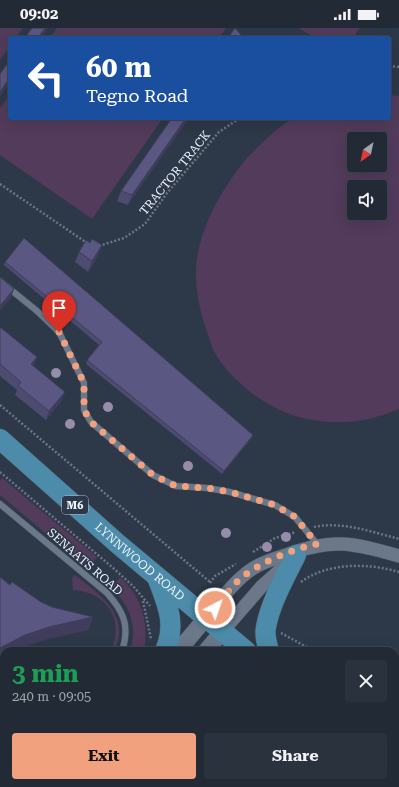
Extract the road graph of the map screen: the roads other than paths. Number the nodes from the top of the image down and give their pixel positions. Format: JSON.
{"nodes":[{"id":1,"x":0,"y":281,"type":"edge"},
{"id":2,"x":0,"y":439,"type":"edge"},
{"id":3,"x":0,"y":504,"type":"edge"},
{"id":4,"x":306,"y":549,"type":"junction"},
{"id":5,"x":399,"y":556,"type":"edge"},
{"id":6,"x":157,"y":577,"type":"junction"},
{"id":7,"x":206,"y":618,"type":"junction"},
{"id":8,"x":222,"y":632,"type":"junction"},
{"id":9,"x":123,"y":647,"type":"edge"},
{"id":10,"x":159,"y":647,"type":"edge"},
{"id":11,"x":181,"y":647,"type":"edge"},
{"id":12,"x":209,"y":647,"type":"edge"},
{"id":13,"x":241,"y":647,"type":"edge"},
{"id":14,"x":268,"y":647,"type":"edge"}],
"edges":[{"from":1,"to":4,"type":"lane"},
{"from":2,"to":6,"type":"main road","name":"LYNNWOOD ROAD","number":"M6"},
{"from":3,"to":9,"type":"lane","name":"SENAATS ROAD"},
{"from":4,"to":5,"type":"street"},
{"from":4,"to":7,"type":"street"},
{"from":4,"to":8,"type":"street"},
{"from":4,"to":14,"type":"main road"},
{"from":6,"to":7,"type":"main road","name":"LYNNWOOD ROAD","number":"M6"},
{"from":6,"to":10,"type":"main road"},
{"from":7,"to":8,"type":"main road","name":"LYNNWOOD ROAD","number":"M6"},
{"from":7,"to":11,"type":"street"},
{"from":8,"to":12,"type":"street"},
{"from":8,"to":13,"type":"main road","name":"LYNNWOOD ROAD","number":"M6"}]}
